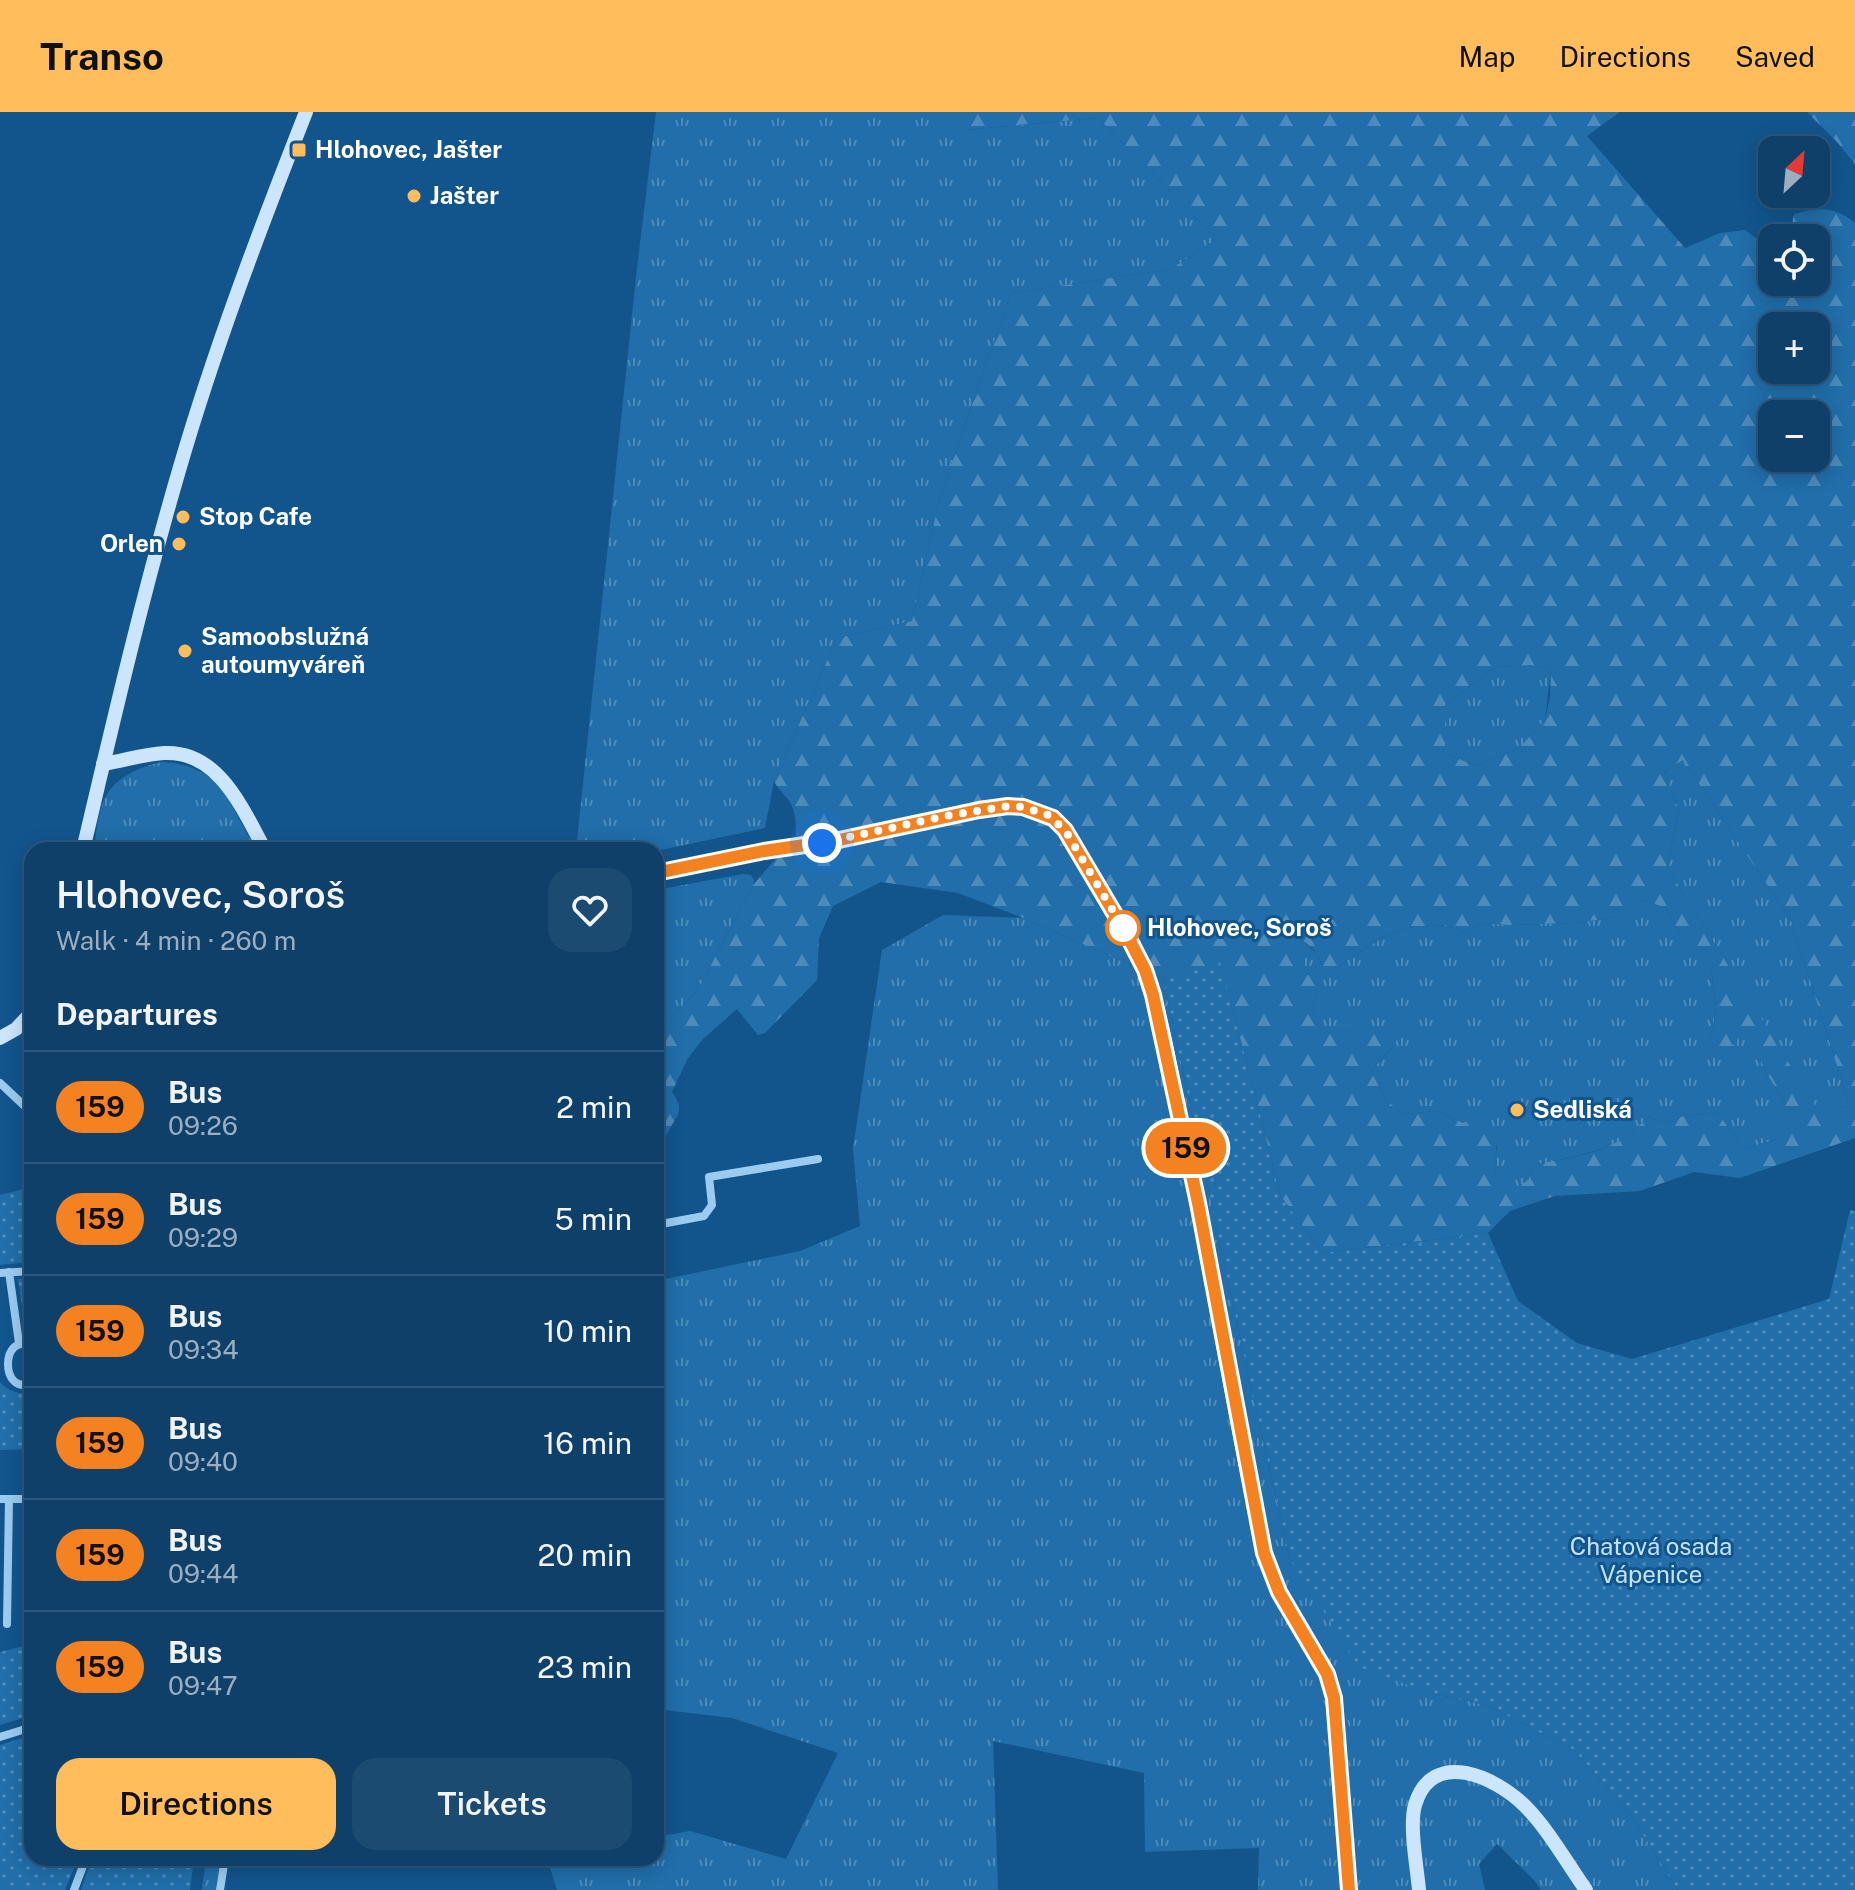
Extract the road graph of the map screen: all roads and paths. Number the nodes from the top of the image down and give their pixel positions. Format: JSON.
{"nodes":[{"id":1,"x":306,"y":112,"type":"edge"},
{"id":2,"x":103,"y":764,"type":"junction"},
{"id":3,"x":85,"y":842,"type":"edge"},
{"id":4,"x":260,"y":842,"type":"edge"},
{"id":5,"x":664,"y":871,"type":"edge"},
{"id":6,"x":24,"y":1020,"type":"edge"},
{"id":7,"x":0,"y":1038,"type":"edge"},
{"id":8,"x":0,"y":1083,"type":"edge"},
{"id":9,"x":24,"y":1106,"type":"edge"},
{"id":10,"x":818,"y":1159,"type":"dead end"},
{"id":11,"x":664,"y":1224,"type":"edge"},
{"id":12,"x":24,"y":1271,"type":"edge"},
{"id":13,"x":4,"y":1272,"type":"edge"},
{"id":14,"x":19,"y":1343,"type":"junction"},
{"id":15,"x":24,"y":1344,"type":"edge"},
{"id":16,"x":24,"y":1384,"type":"edge"},
{"id":17,"x":4,"y":1499,"type":"edge"},
{"id":18,"x":7,"y":1624,"type":"dead end"},
{"id":19,"x":24,"y":1730,"type":"edge"},
{"id":20,"x":0,"y":1737,"type":"edge"},
{"id":21,"x":83,"y":1866,"type":"edge"},
{"id":22,"x":224,"y":1866,"type":"edge"},
{"id":23,"x":74,"y":1890,"type":"edge"},
{"id":24,"x":220,"y":1890,"type":"edge"},
{"id":25,"x":1349,"y":1890,"type":"edge"},
{"id":26,"x":1419,"y":1890,"type":"edge"},
{"id":27,"x":1586,"y":1890,"type":"edge"}],
"edges":[{"from":1,"to":2,"type":"main road"},
{"from":2,"to":3,"type":"main road"},
{"from":2,"to":4,"type":"main road"},
{"from":5,"to":25,"type":"main road"},
{"from":6,"to":7,"type":"main road"},
{"from":8,"to":9,"type":"street"},
{"from":10,"to":11,"type":"street"},
{"from":12,"to":13,"type":"street"},
{"from":13,"to":14,"type":"street"},
{"from":14,"to":15,"type":"street"},
{"from":14,"to":16,"type":"street"},
{"from":17,"to":18,"type":"street"},
{"from":19,"to":20,"type":"street"},
{"from":21,"to":23,"type":"street"},
{"from":22,"to":24,"type":"street"},
{"from":26,"to":27,"type":"main road"}]}
